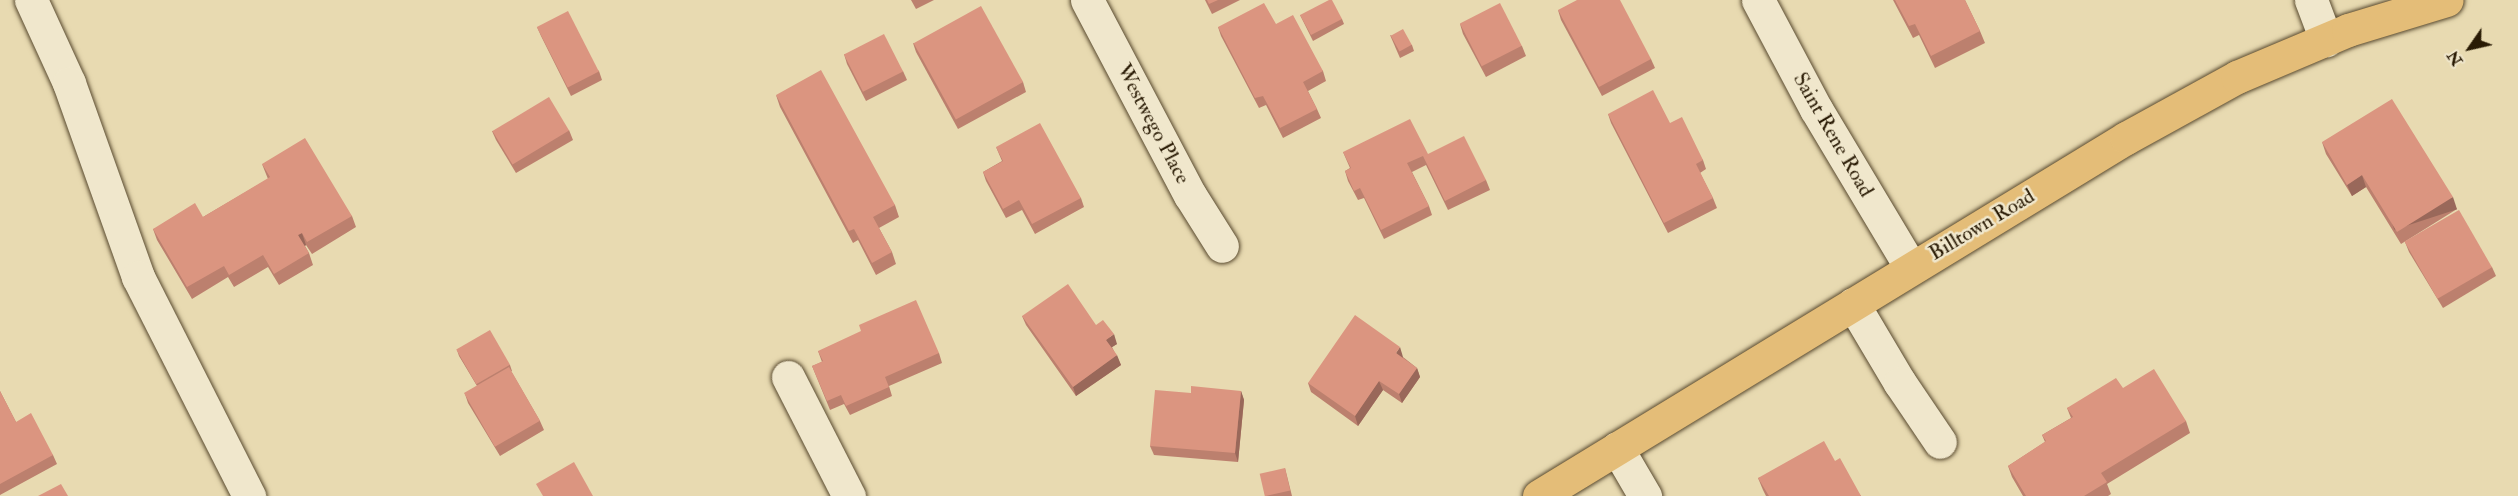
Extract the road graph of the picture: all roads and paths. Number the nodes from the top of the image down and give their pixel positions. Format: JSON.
{"nodes":[{"id":1,"x":31,"y":0,"type":"edge"},
{"id":2,"x":1087,"y":0,"type":"edge"},
{"id":3,"x":1758,"y":0,"type":"edge"},
{"id":4,"x":2311,"y":0,"type":"edge"},
{"id":5,"x":2447,"y":0,"type":"edge"},
{"id":6,"x":2326,"y":40,"type":"junction"},
{"id":7,"x":1222,"y":246,"type":"dead end"},
{"id":8,"x":1911,"y":268,"type":"junction"},
{"id":9,"x":1853,"y":304,"type":"junction"},
{"id":10,"x":788,"y":377,"type":"dead end"},
{"id":11,"x":1940,"y":442,"type":"dead end"},
{"id":12,"x":1617,"y":448,"type":"junction"},
{"id":13,"x":249,"y":496,"type":"edge"},
{"id":14,"x":849,"y":496,"type":"edge"},
{"id":15,"x":1539,"y":496,"type":"edge"},
{"id":16,"x":1645,"y":496,"type":"edge"}],
"edges":[{"from":1,"to":13,"type":"street"},
{"from":2,"to":7,"type":"street","name":"Westwego Place"},
{"from":3,"to":8,"type":"street","name":"Saint Rene Road"},
{"from":4,"to":6,"type":"street"},
{"from":5,"to":6,"type":"main road","name":"Billtown Road"},
{"from":6,"to":8,"type":"main road","name":"Billtown Road"},
{"from":8,"to":9,"type":"main road","name":"Billtown Road"},
{"from":9,"to":11,"type":"street"},
{"from":9,"to":12,"type":"main road","name":"Billtown Road"},
{"from":10,"to":14,"type":"street"},
{"from":12,"to":15,"type":"main road","name":"Billtown Road"},
{"from":12,"to":16,"type":"street"}]}
